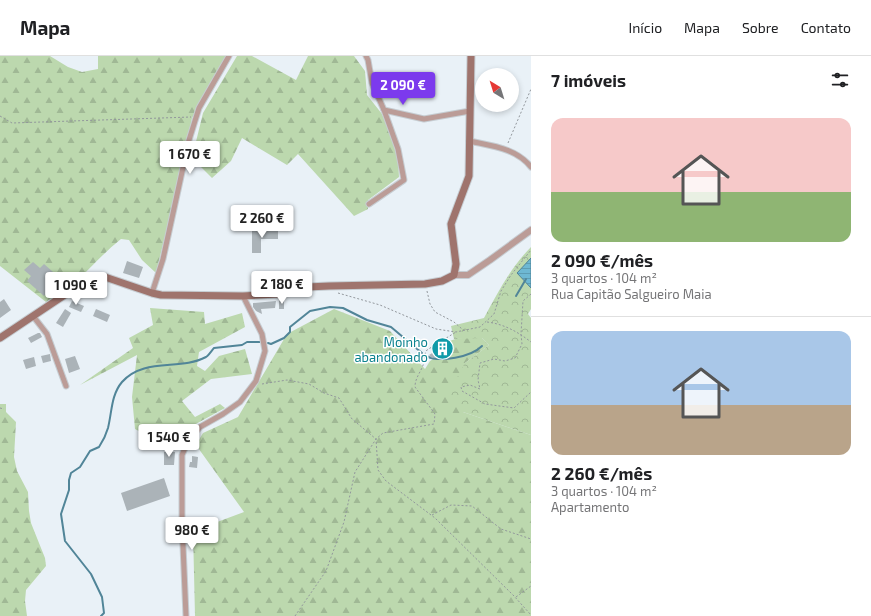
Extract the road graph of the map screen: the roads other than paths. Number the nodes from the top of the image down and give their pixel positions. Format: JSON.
{"nodes":[{"id":1,"x":229,"y":56,"type":"edge"},
{"id":2,"x":366,"y":56,"type":"edge"},
{"id":3,"x":471,"y":56,"type":"edge"},
{"id":4,"x":384,"y":110,"type":"junction"},
{"id":5,"x":470,"y":111,"type":"junction"},
{"id":6,"x":469,"y":141,"type":"junction"},
{"id":7,"x":531,"y":167,"type":"edge"},
{"id":8,"x":369,"y":204,"type":"dead end"},
{"id":9,"x":531,"y":230,"type":"edge"},
{"id":10,"x":454,"y":275,"type":"junction"},
{"id":11,"x":152,"y":293,"type":"junction"},
{"id":12,"x":243,"y":296,"type":"junction"},
{"id":13,"x":33,"y":316,"type":"junction"},
{"id":14,"x":0,"y":338,"type":"edge"},
{"id":15,"x":66,"y":386,"type":"dead end"},
{"id":16,"x":186,"y":616,"type":"edge"}],
"edges":[{"from":1,"to":11,"type":"street"},
{"from":2,"to":4,"type":"street"},
{"from":3,"to":5,"type":"main road"},
{"from":4,"to":5,"type":"street"},
{"from":4,"to":8,"type":"street"},
{"from":5,"to":6,"type":"main road"},
{"from":6,"to":7,"type":"street"},
{"from":6,"to":10,"type":"main road"},
{"from":9,"to":10,"type":"street"},
{"from":10,"to":12,"type":"main road"},
{"from":11,"to":12,"type":"main road"},
{"from":11,"to":13,"type":"main road"},
{"from":12,"to":16,"type":"street"},
{"from":13,"to":14,"type":"main road"},
{"from":13,"to":15,"type":"street"}]}
